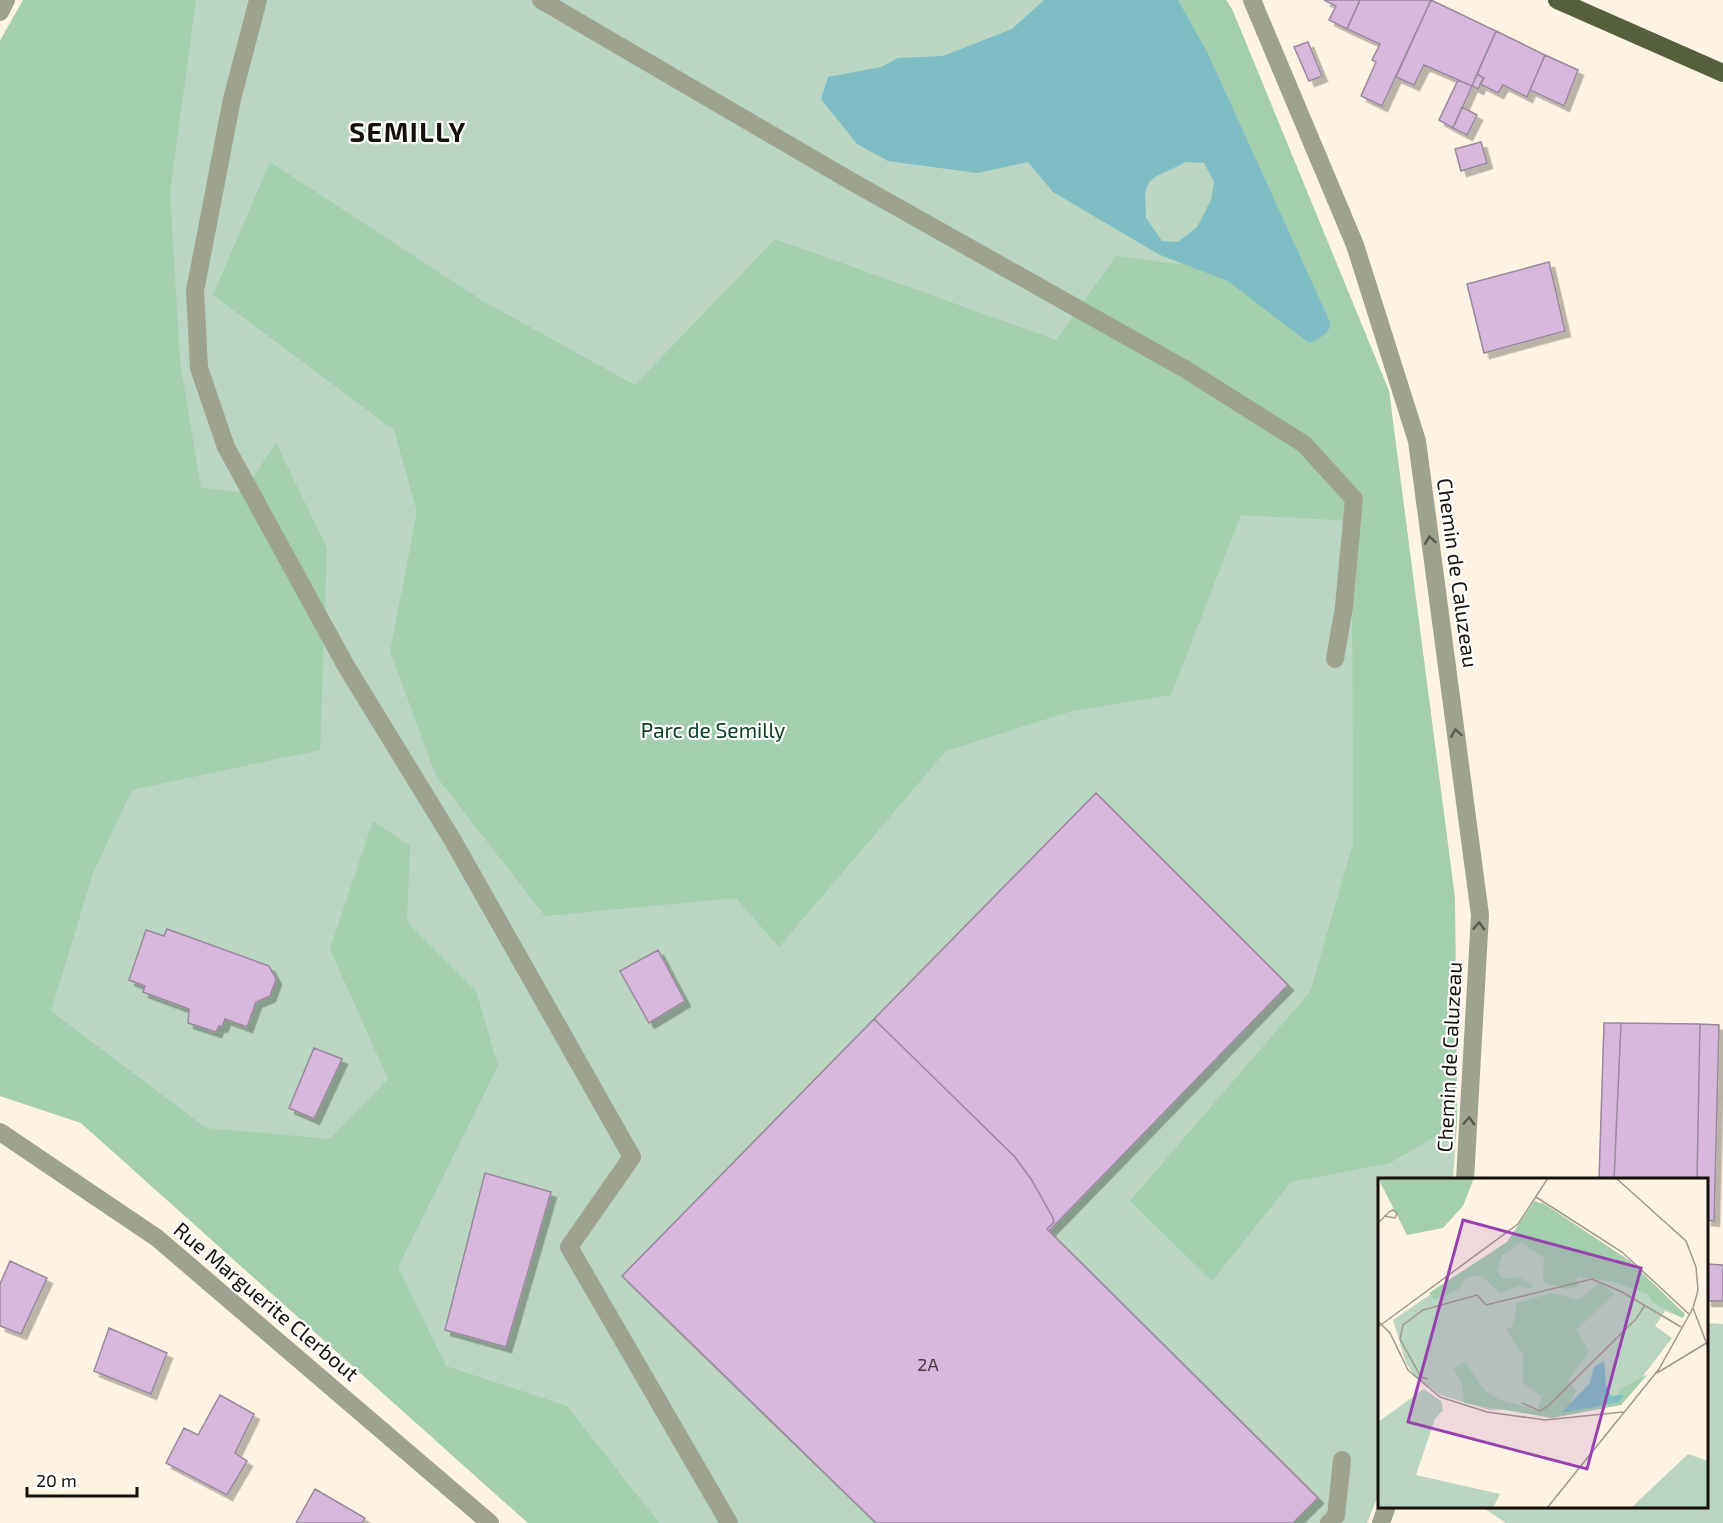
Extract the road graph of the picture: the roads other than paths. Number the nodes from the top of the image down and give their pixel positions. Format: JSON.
{"nodes":[{"id":1,"x":6,"y":0,"type":"edge"},
{"id":2,"x":258,"y":0,"type":"edge"},
{"id":3,"x":542,"y":0,"type":"edge"},
{"id":4,"x":1252,"y":0,"type":"edge"},
{"id":5,"x":1557,"y":0,"type":"edge"},
{"id":6,"x":0,"y":12,"type":"edge"},
{"id":7,"x":1723,"y":73,"type":"edge"},
{"id":8,"x":1335,"y":659,"type":"dead end"},
{"id":9,"x":0,"y":1132,"type":"edge"},
{"id":10,"x":1466,"y":1178,"type":"edge"},
{"id":11,"x":1342,"y":1460,"type":"dead end"},
{"id":12,"x":1386,"y":1508,"type":"edge"},
{"id":13,"x":490,"y":1523,"type":"edge"},
{"id":14,"x":729,"y":1523,"type":"edge"},
{"id":15,"x":1329,"y":1523,"type":"edge"},
{"id":16,"x":1381,"y":1523,"type":"edge"}],
"edges":[{"from":1,"to":6,"type":"street"},
{"from":2,"to":14,"type":"street"},
{"from":3,"to":8,"type":"street"},
{"from":10,"to":4,"type":"street","name":"Chemin de Caluzeau","one_way":true},
{"from":5,"to":7,"type":"main road"},
{"from":9,"to":13,"type":"street","name":"Rue Marguerite Clerbout"},
{"from":11,"to":15,"type":"street"},
{"from":12,"to":16,"type":"street"}]}
